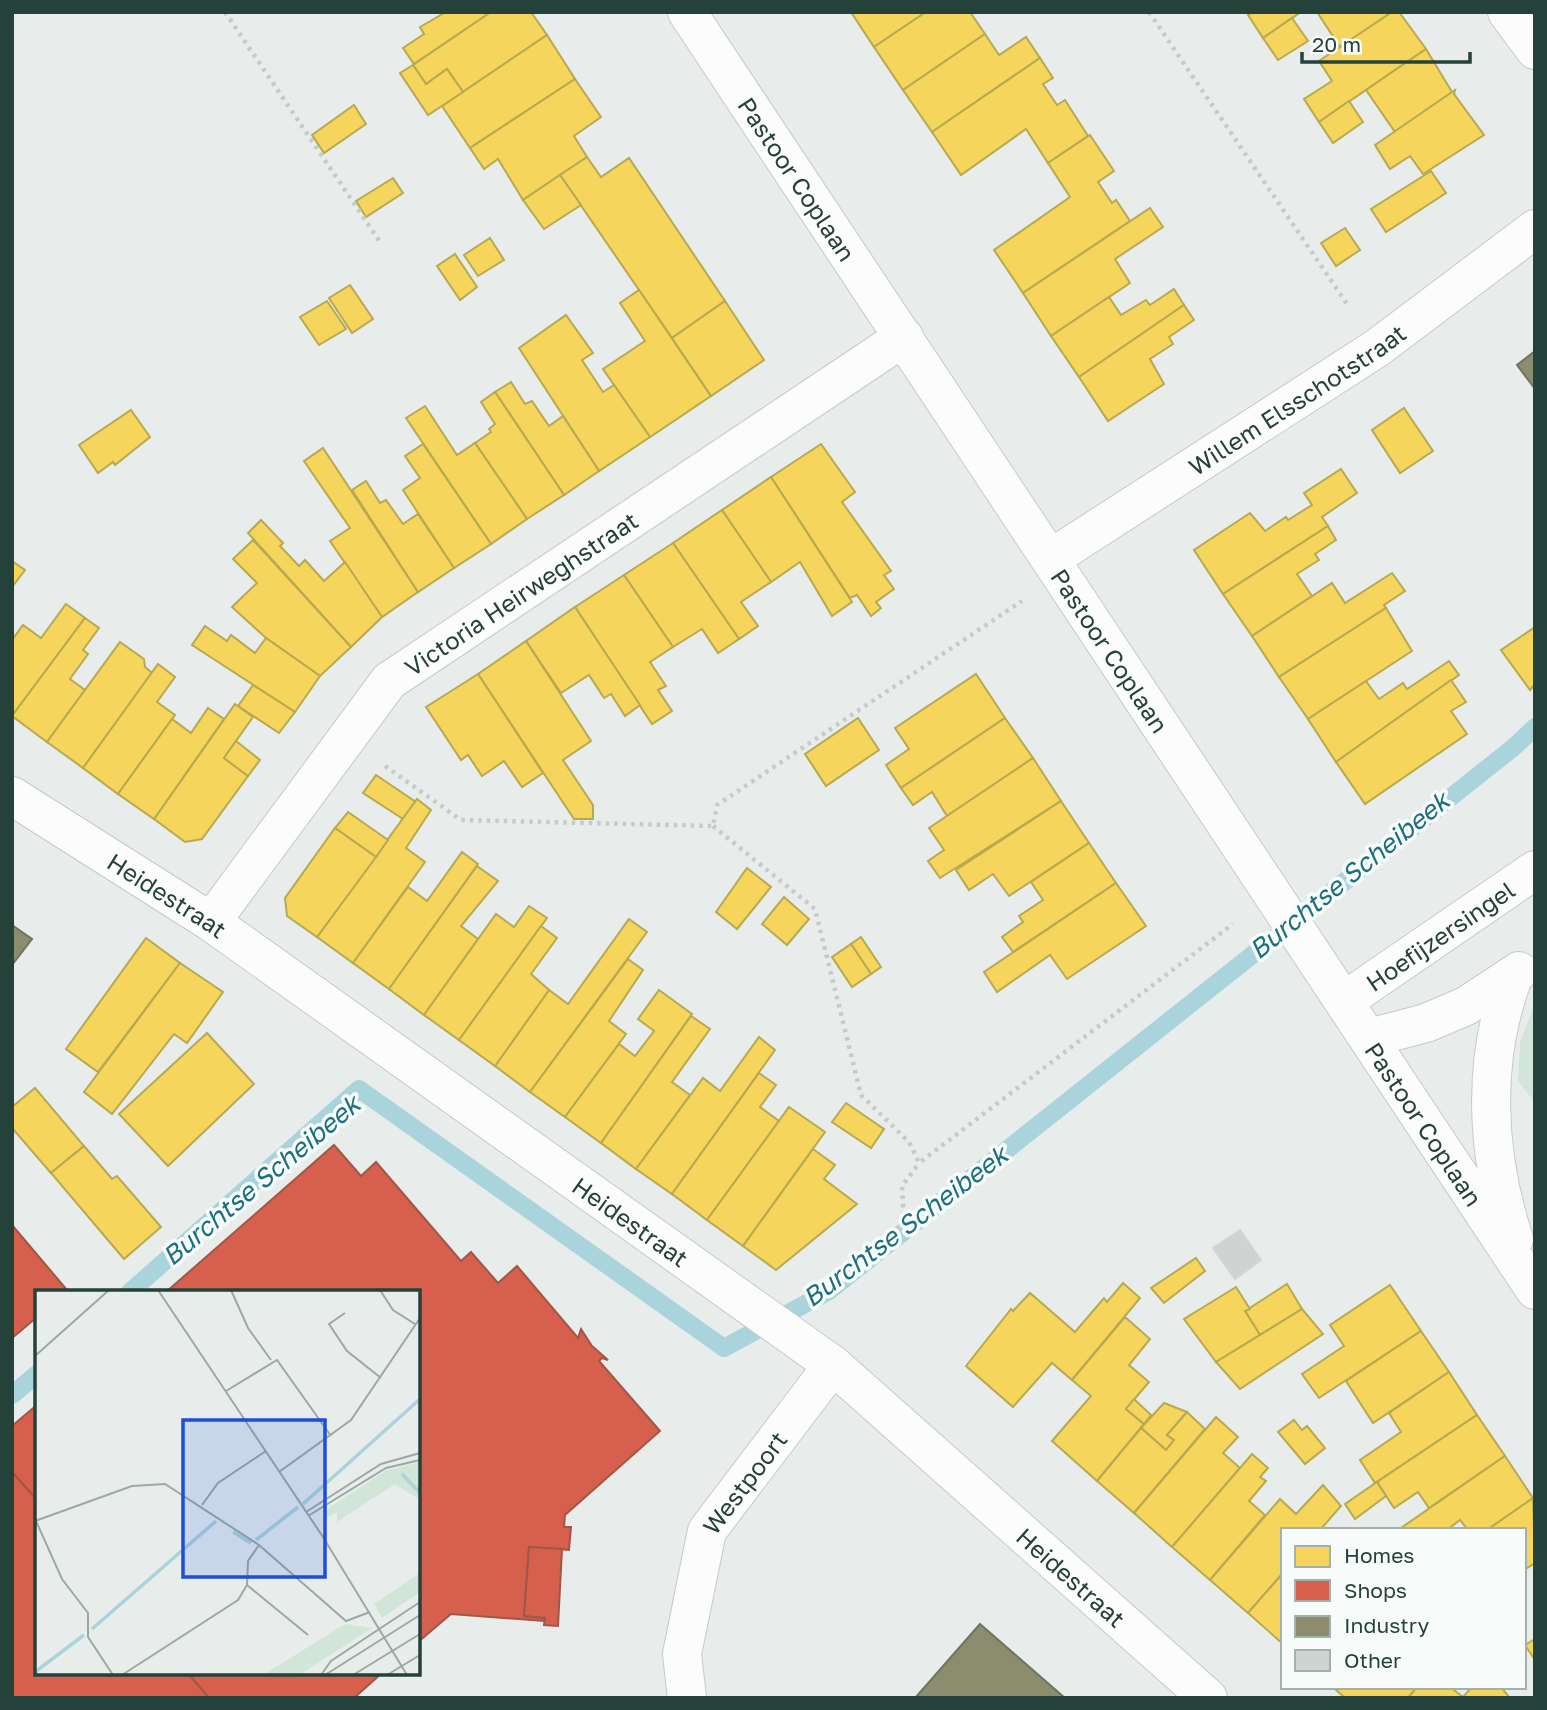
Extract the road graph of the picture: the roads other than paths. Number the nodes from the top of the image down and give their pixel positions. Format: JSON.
{"nodes":[{"id":1,"x":687,"y":12,"type":"edge"},
{"id":2,"x":1507,"y":12,"type":"edge"},
{"id":3,"x":1535,"y":50,"type":"edge"},
{"id":4,"x":1535,"y":229,"type":"edge"},
{"id":5,"x":904,"y":337,"type":"junction"},
{"id":6,"x":1056,"y":567,"type":"junction"},
{"id":7,"x":12,"y":796,"type":"edge"},
{"id":8,"x":1535,"y":870,"type":"edge"},
{"id":9,"x":211,"y":922,"type":"junction"},
{"id":10,"x":1524,"y":968,"type":"edge"},
{"id":11,"x":1344,"y":1001,"type":"junction"},
{"id":12,"x":1369,"y":1038,"type":"junction"},
{"id":13,"x":1530,"y":1282,"type":"edge"},
{"id":14,"x":832,"y":1365,"type":"junction"},
{"id":15,"x":687,"y":1698,"type":"edge"},
{"id":16,"x":1208,"y":1698,"type":"edge"}],
"edges":[{"from":1,"to":5,"type":"street","name":"Pastoor Coplaan"},
{"from":2,"to":3,"type":"street"},
{"from":4,"to":6,"type":"street","name":"Willem Elsschotstraat"},
{"from":5,"to":6,"type":"street","name":"Pastoor Coplaan"},
{"from":5,"to":9,"type":"street","name":"Victoria Heirweghstraat"},
{"from":6,"to":11,"type":"street","name":"Pastoor Coplaan"},
{"from":7,"to":9,"type":"street","name":"Heidestraat"},
{"from":8,"to":11,"type":"street","name":"Hoefijzersingel"},
{"from":9,"to":14,"type":"street","name":"Heidestraat"},
{"from":10,"to":12,"type":"street"},
{"from":10,"to":13,"type":"street"},
{"from":11,"to":12,"type":"street","name":"Pastoor Coplaan"},
{"from":12,"to":13,"type":"street","name":"Pastoor Coplaan"},
{"from":14,"to":15,"type":"street","name":"Westpoort"},
{"from":14,"to":16,"type":"street","name":"Heidestraat"}]}
